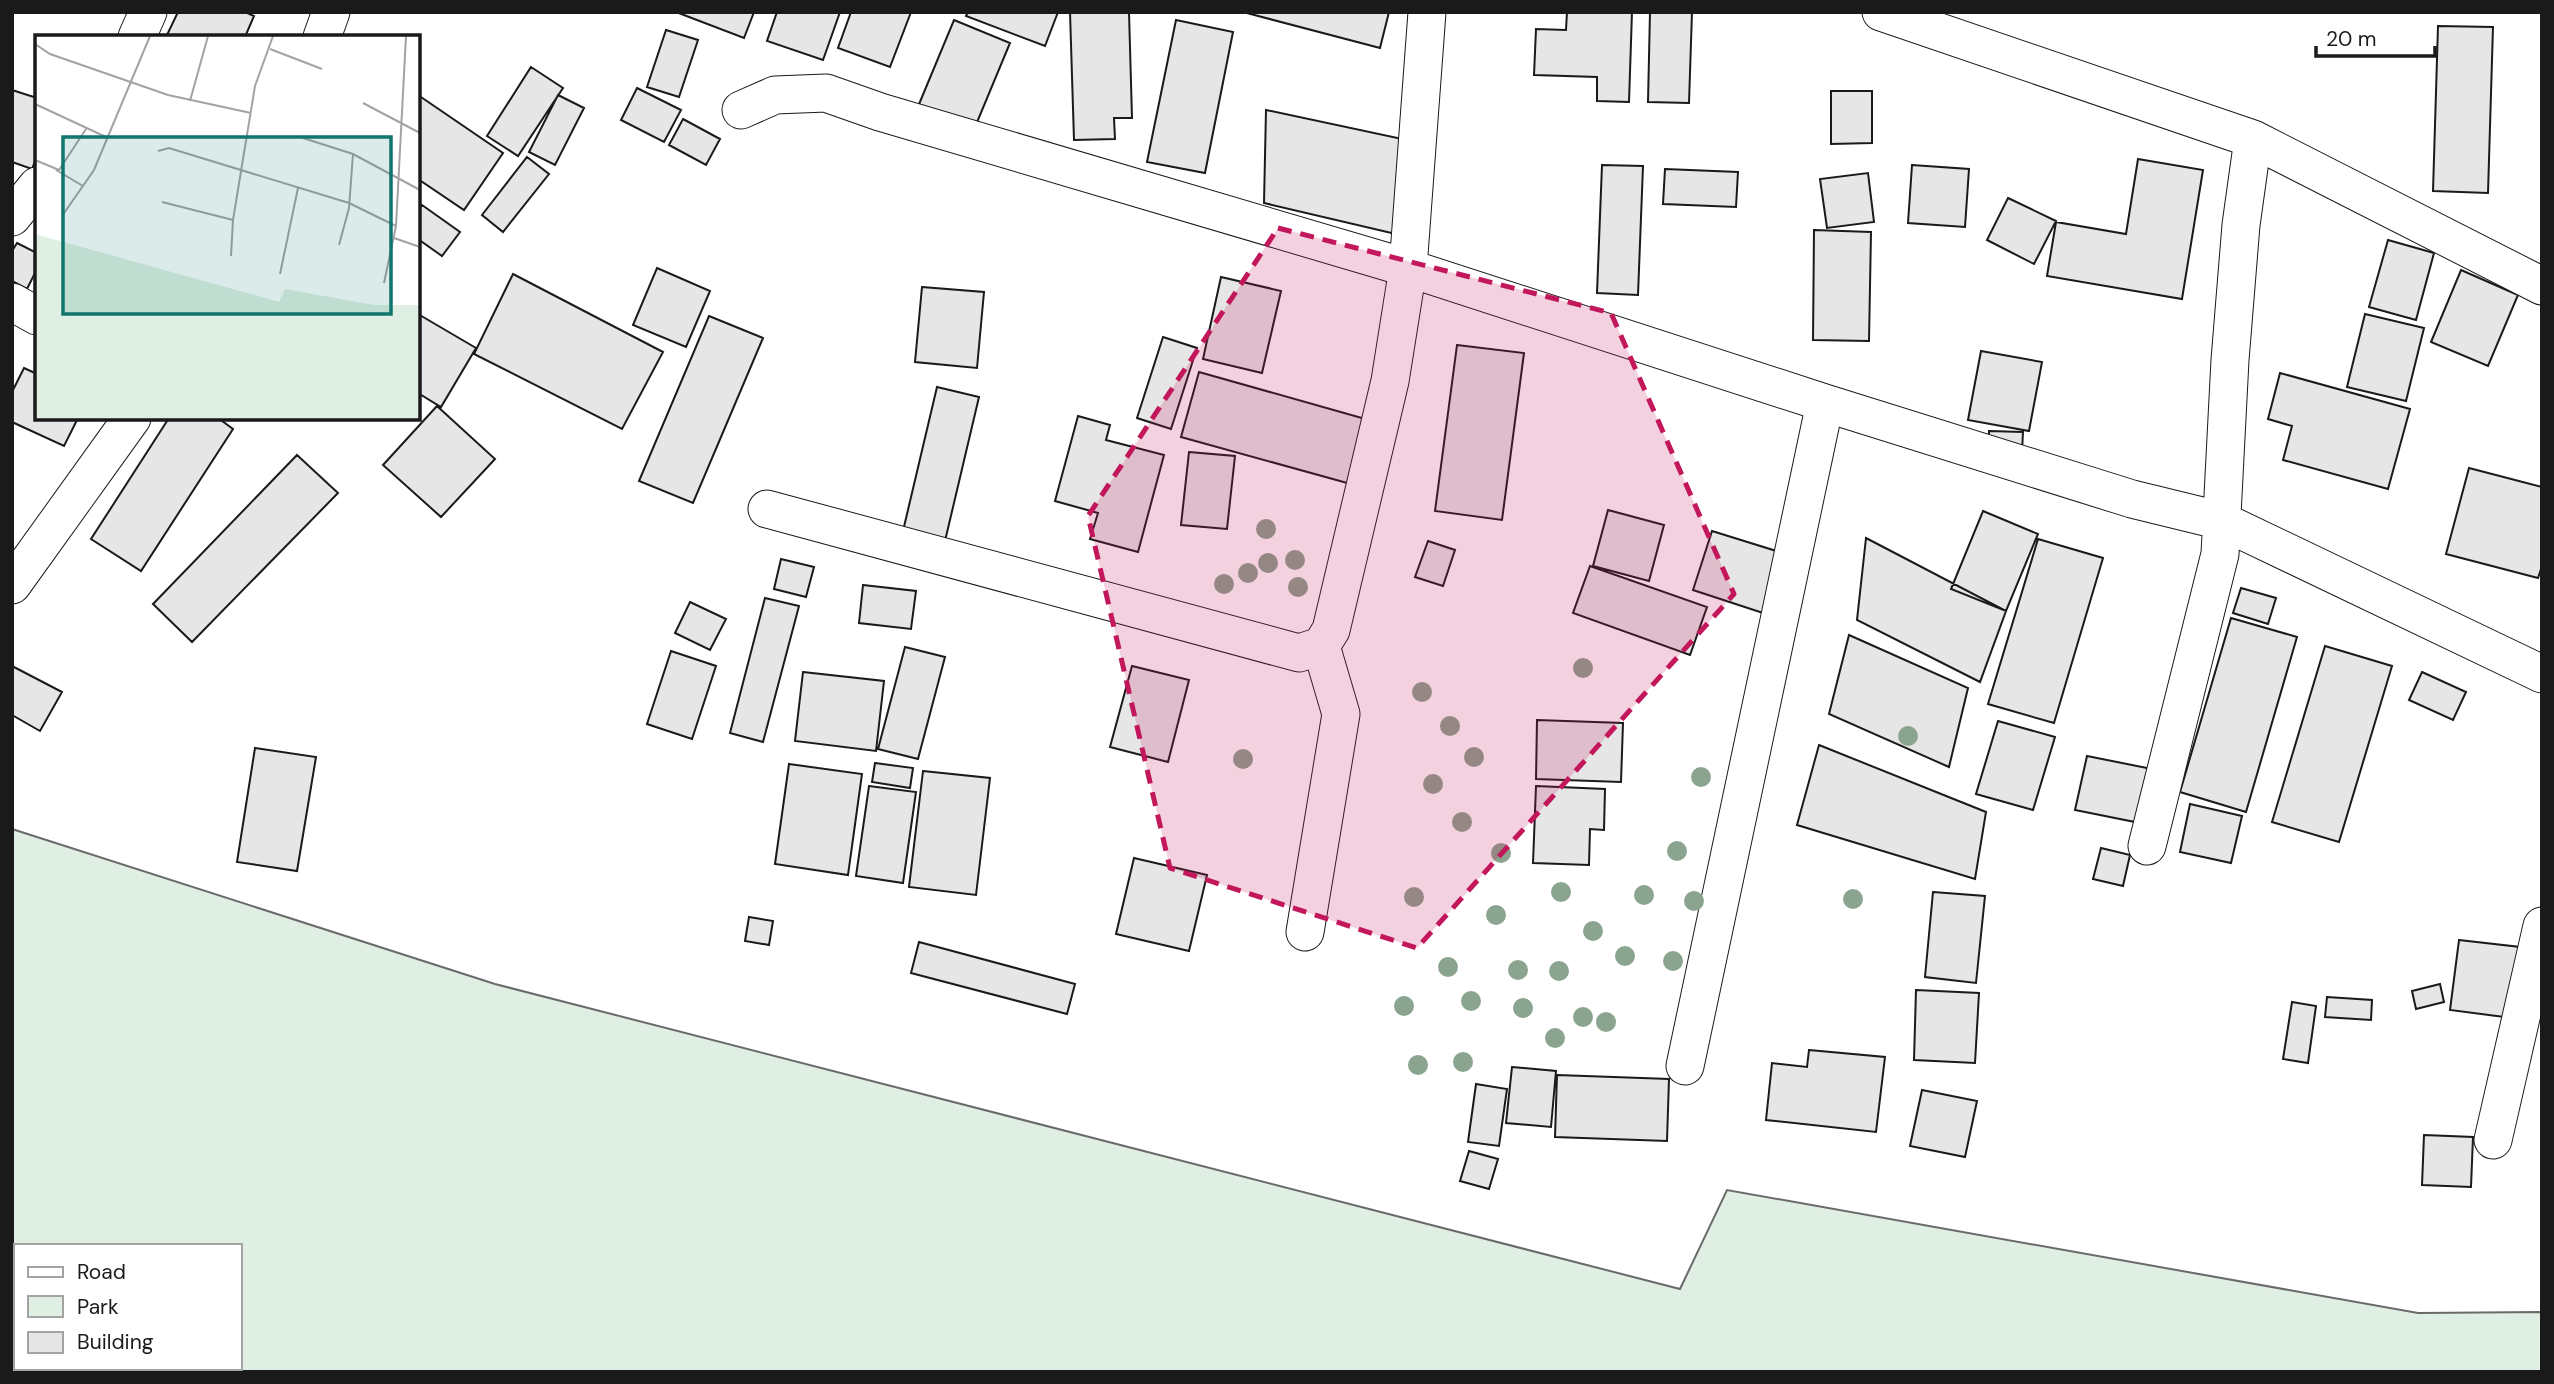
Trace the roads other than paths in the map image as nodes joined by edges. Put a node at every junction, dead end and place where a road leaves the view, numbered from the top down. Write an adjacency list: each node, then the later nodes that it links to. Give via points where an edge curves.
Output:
1 (148, 12): 5 (street)
2 (331, 12): 6 (street)
3 (1427, 12): 11 (street)
4 (1881, 12): 8 (street)
5 (138, 35)
6 (323, 35)
7 (741, 110): 11 (street, via 775,94 827,93)
8 (2253, 139): 12 (street); 18 (street, via 2230,360)
9 (35, 188): 10 (street)
10 (12, 217)
11 (1408, 268): 15 (street); 20 (street, via 1390,381 1331,630)
12 (2542, 286)
13 (12, 302): 14 (street)
14 (35, 315)
15 (1825, 403): 18 (street, via 2132,499); 25 (street)
16 (131, 420): 19 (street)
17 (767, 509): 20 (street, via 1299,653)
18 (2222, 521): 21 (street); 22 (street, via 2220,554)
19 (12, 585)
20 (1321, 646): 24 (street, via 1341,713)
21 (2542, 674)
22 (2147, 846)
23 (2542, 926): 26 (street)
24 (1305, 932)
25 (1685, 1066)
26 (2493, 1140)

